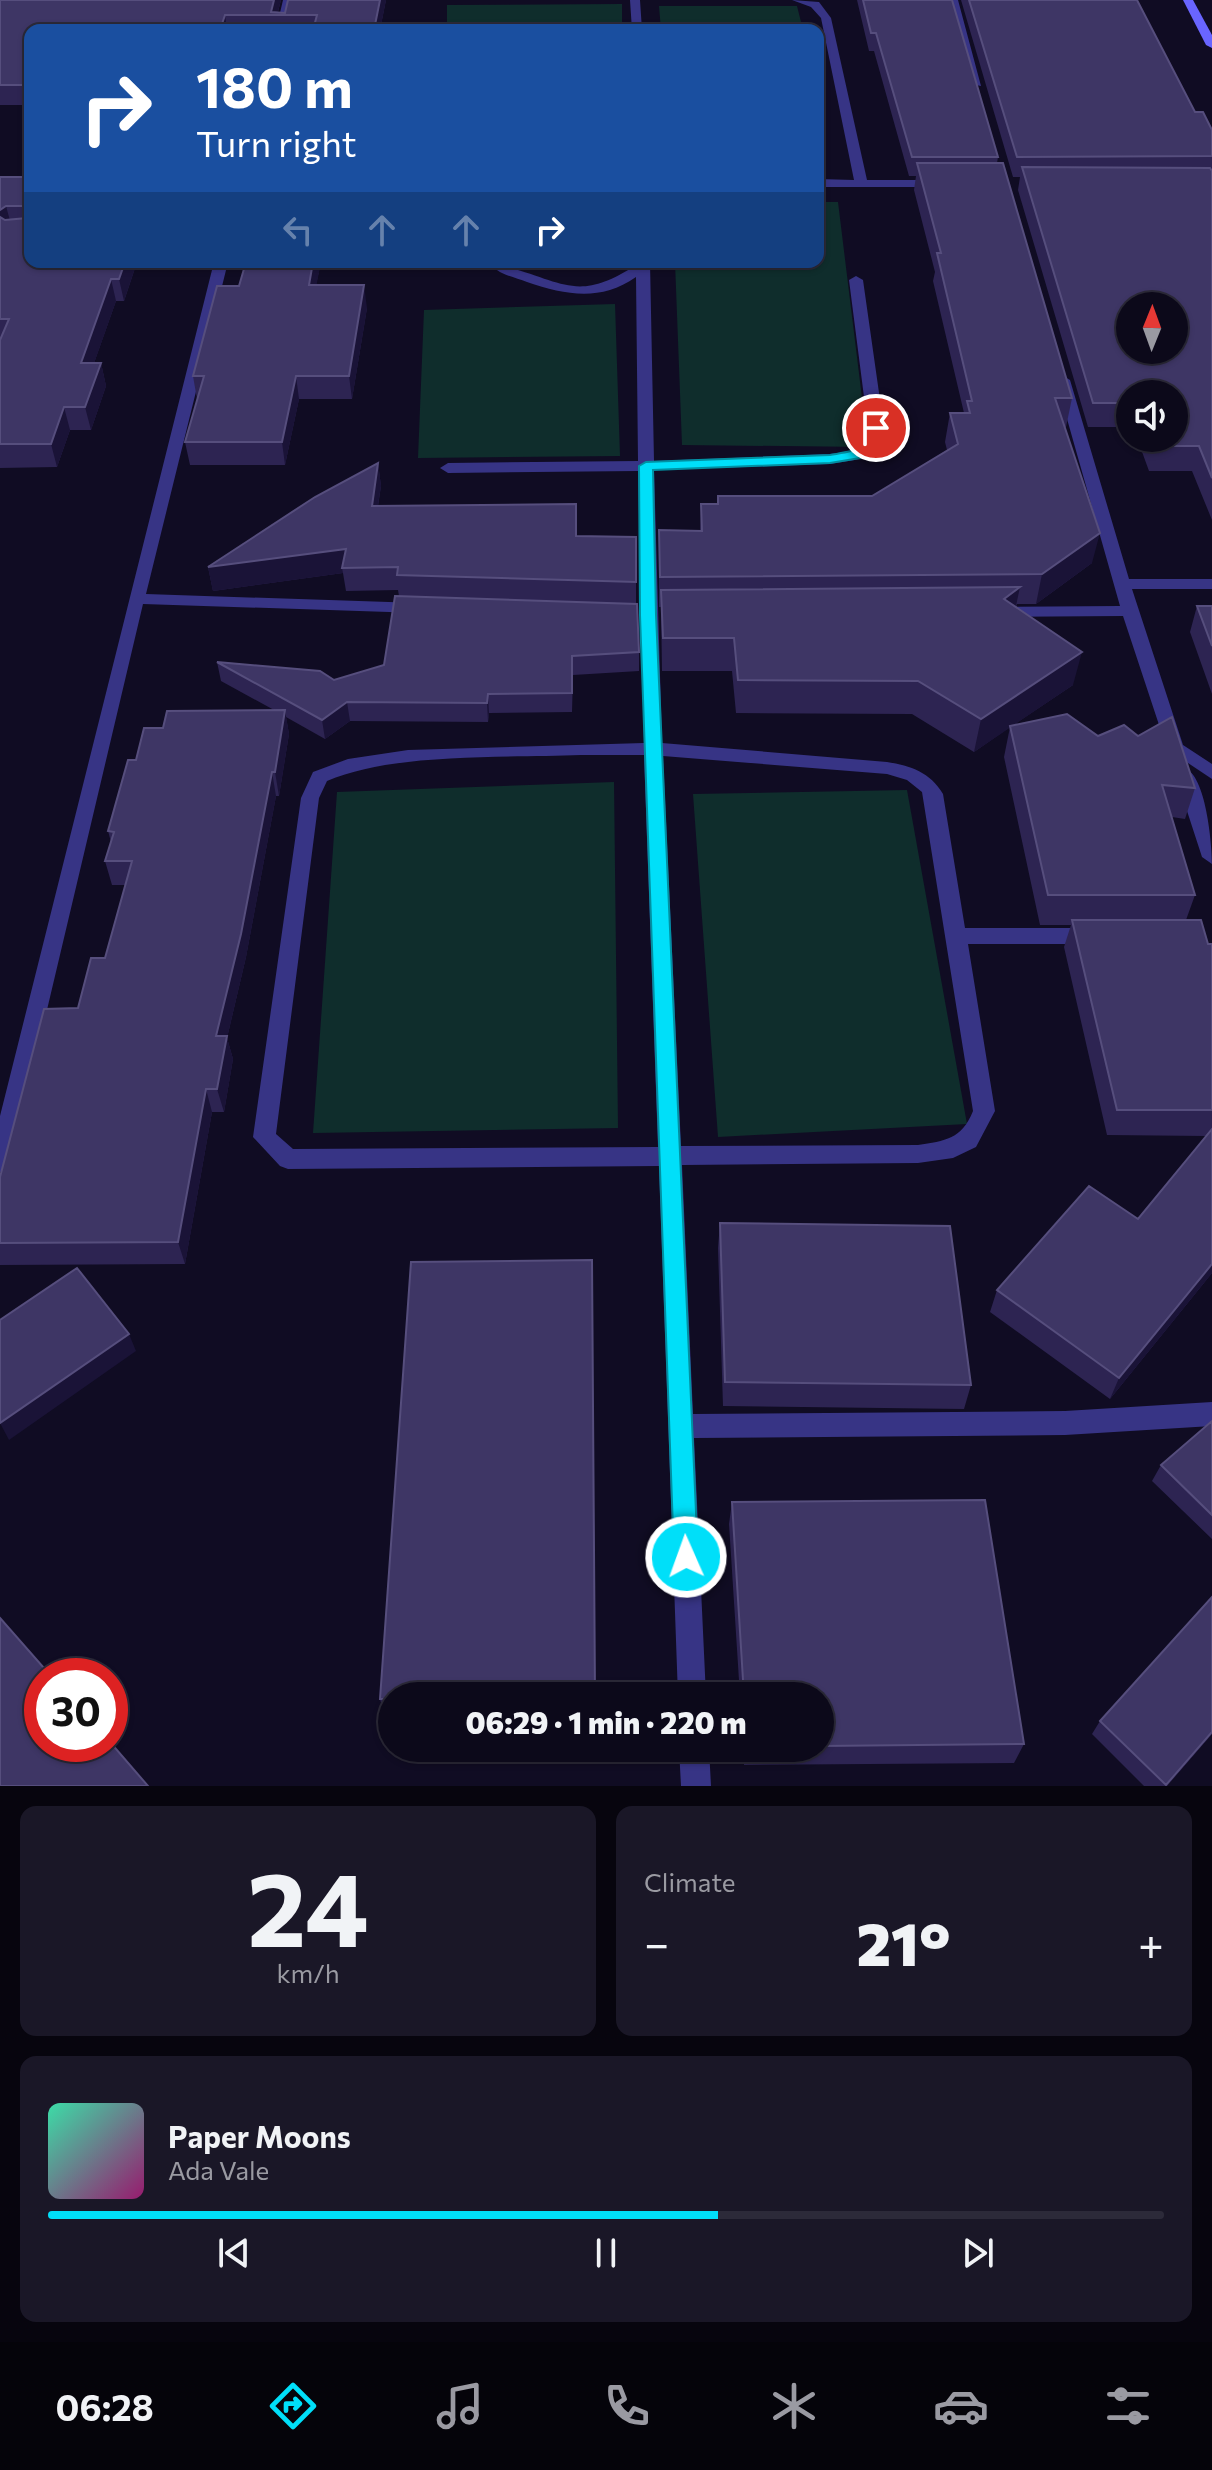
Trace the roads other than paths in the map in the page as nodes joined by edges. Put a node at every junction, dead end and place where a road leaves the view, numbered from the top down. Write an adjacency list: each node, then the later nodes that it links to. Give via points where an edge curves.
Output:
1 (288, 0): 6 (street)
2 (635, 0): 7 (street)
3 (797, 0): 11 (street, via 814,3 826,18)
4 (953, 0): 9 (street)
5 (1188, 0): 8 (street)
6 (282, 24)
7 (637, 24)
8 (1212, 45)
9 (984, 107)
10 (824, 183): 11 (street)
11 (861, 183): 12 (street)
12 (948, 184)
13 (219, 268): 23 (street)
14 (637, 268): 16 (street, via 609,287 580,290 556,288)
15 (643, 268): 19 (street)
16 (504, 270)
17 (856, 280): 19 (street, via 876,428 873,443 861,454)
18 (1058, 362): 21 (street)
19 (646, 466): 20 (street); 27 (street)
20 (448, 468)
21 (1122, 584): 22 (street); 25 (street)
22 (1212, 584)
23 (136, 599): 24 (street); 34 (street)
24 (431, 608)
25 (1130, 611): 26 (street); 28 (street)
26 (975, 613)
27 (654, 749): 31 (street, via 887,768 924,780 934,794); 33 (street); 33 (street, via 408,756 348,765 320,777 310,798 299,868 264,1137 288,1159)
28 (1176, 749): 29 (street); 30 (street)
29 (1212, 773)
30 (1212, 857)
31 (957, 936): 32 (street); 33 (street, via 984,1111 976,1135 956,1148 918,1154)
32 (1116, 936)
33 (670, 1153): 36 (street)
34 (0, 1162)
35 (1212, 1414): 36 (street, via 1065,1423)
36 (681, 1426): 37 (street)
37 (691, 1682)
38 (695, 1762): 39 (street)
39 (696, 1786)

